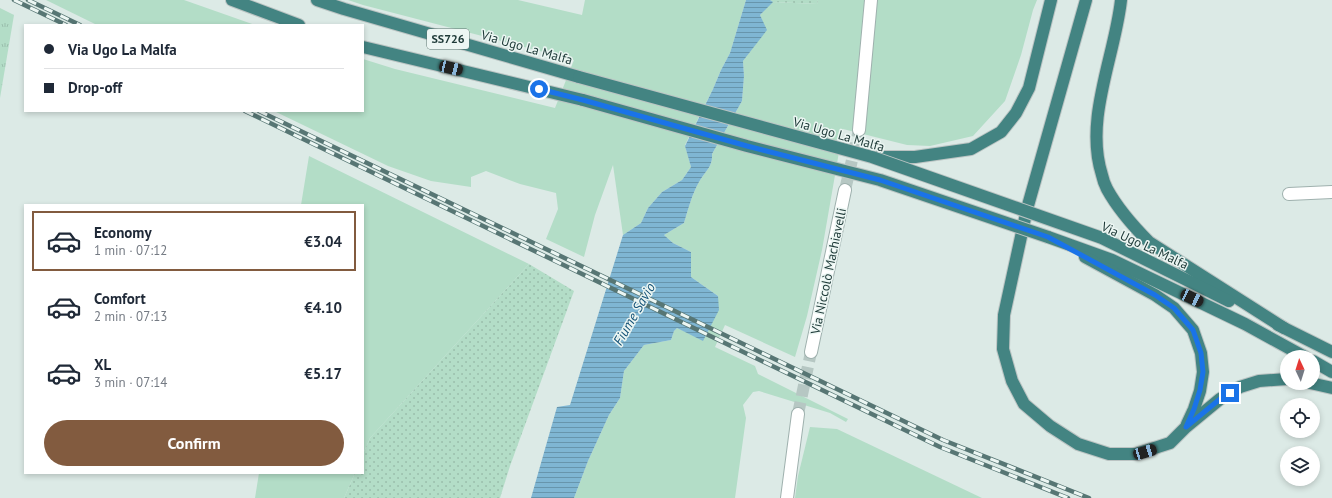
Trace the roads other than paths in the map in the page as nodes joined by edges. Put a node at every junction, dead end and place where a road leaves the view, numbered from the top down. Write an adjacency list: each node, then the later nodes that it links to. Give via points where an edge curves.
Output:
1 (232, 0): 7 (highway)
2 (318, 0): 10 (highway, Via Ugo La Malfa / SS726, bridge, via 578,77)
3 (871, 0): 9 (street)
4 (1051, 0): 10 (highway, via 1029,88 1016,113 1001,132 970,149 915,157)
5 (1086, 0): 25 (highway, via 1027,209 1004,315 1003,349 1012,381 1024,404 1050,426 1078,444 1109,454 1136,454 1170,443)
6 (1121, 0): 15 (highway, via 1098,112 1096,149 1106,188 1133,226 1149,242)
7 (296, 24)
8 (364, 47): 14 (highway, SS726, bridge, via 583,100 880,180)
9 (859, 130)
10 (872, 157): 15 (highway, Via Ugo La Malfa / SS726, bridge, via 1102,238)
11 (845, 190): 17 (street, Via Niccolò Machiavelli)
12 (1332, 192): 13 (street)
13 (1289, 194)
14 (1048, 237): 16 (highway, SS726, via 1112,260 1245,324); 25 (highway, via 1155,295 1174,308 1193,330 1201,353 1203,372 1200,390)
15 (1284, 328): 18 (highway, Via Ugo La Malfa / SS726)
16 (1292, 350)
17 (811, 352)
18 (1332, 352)
19 (1320, 365): 20 (highway)
20 (1332, 372)
21 (1280, 380): 25 (highway, via 1259,381 1240,387 1220,399)
22 (1320, 385): 23 (highway)
23 (1332, 388)
24 (798, 414): 26 (street)
25 (1186, 427)
26 (787, 498)

